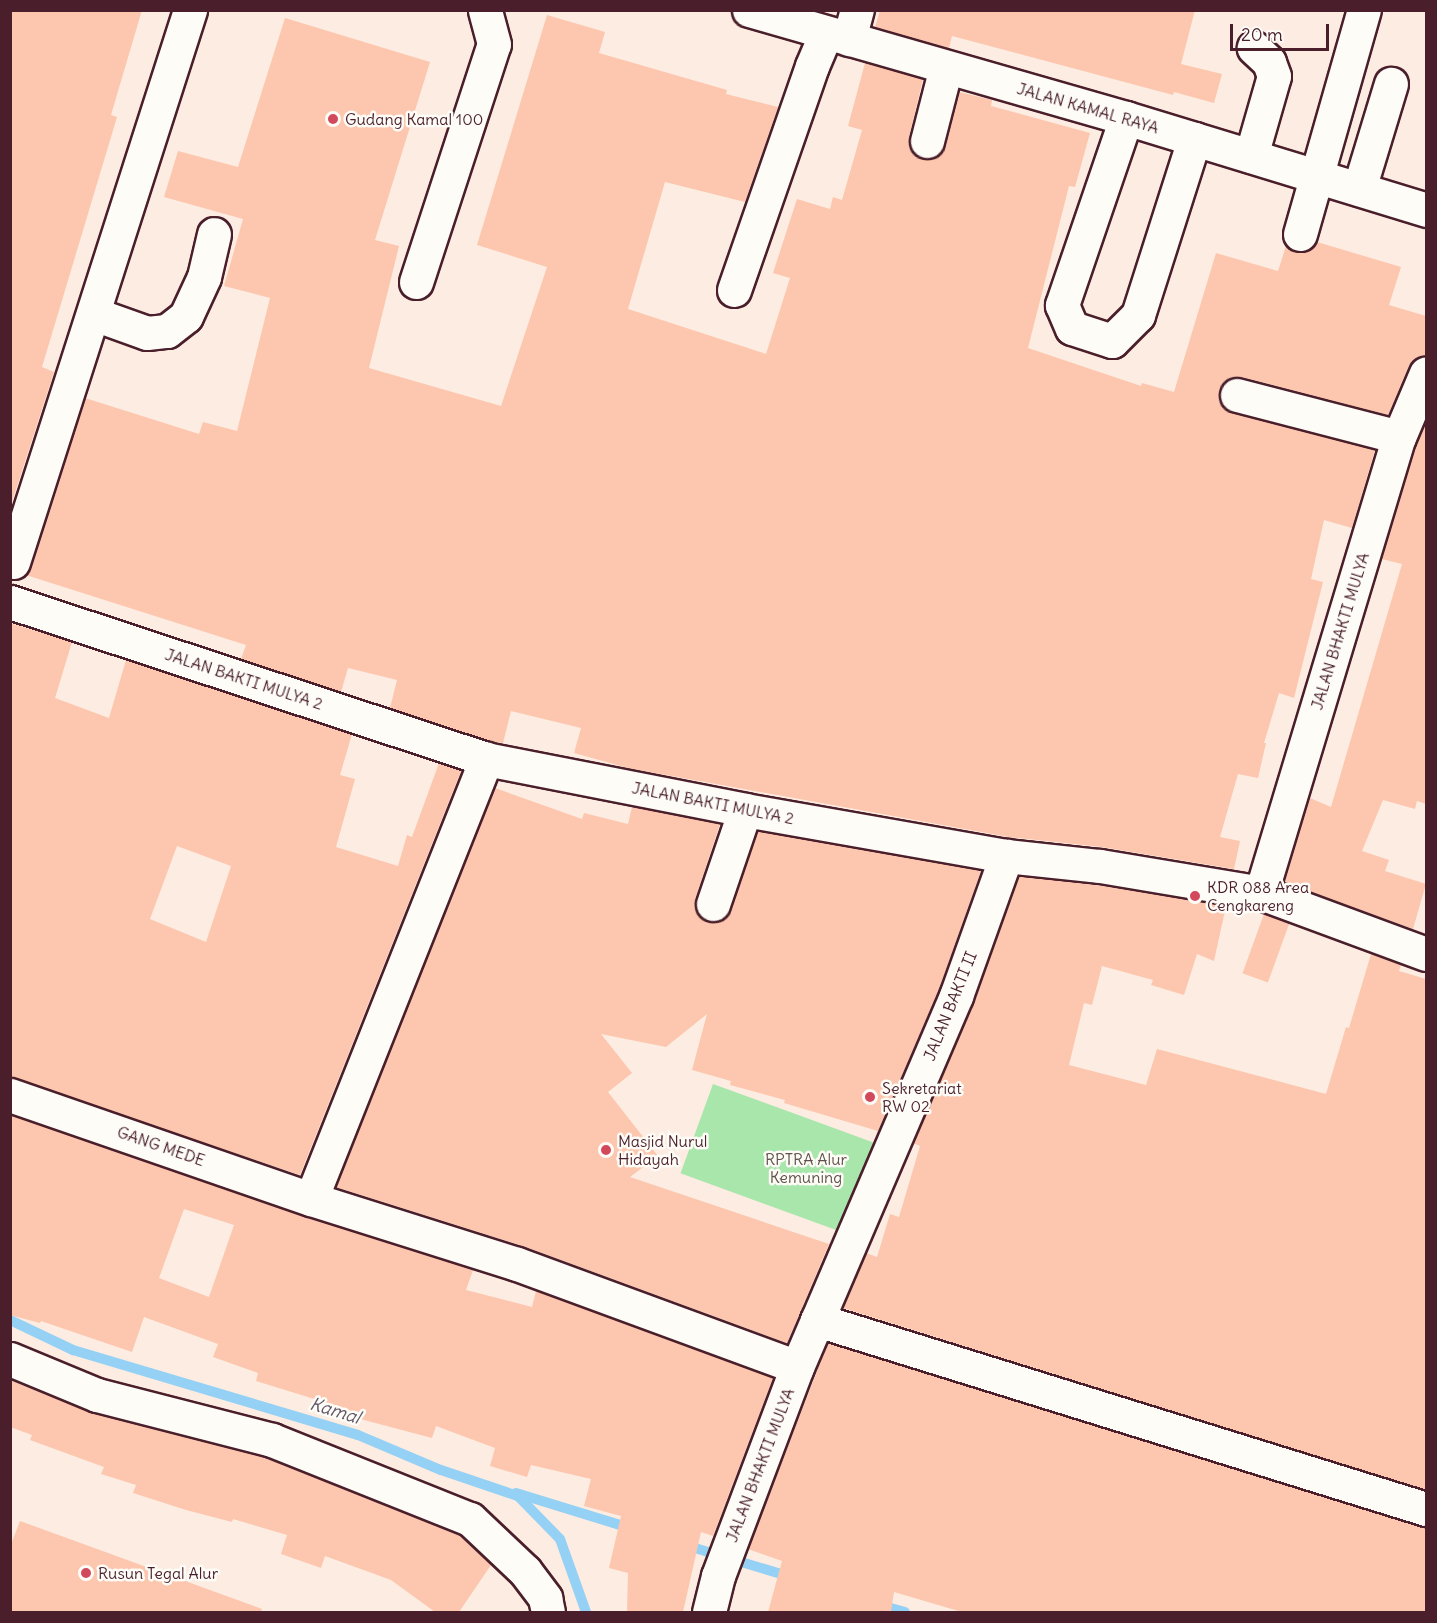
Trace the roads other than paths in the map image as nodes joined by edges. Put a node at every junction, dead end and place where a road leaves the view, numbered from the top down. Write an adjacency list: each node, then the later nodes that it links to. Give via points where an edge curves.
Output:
1 (190, 10): 20 (street)
2 (485, 10): 18 (street, via 494,44)
3 (749, 10): 5 (street, JALAN KAMAL RAYA)
4 (1364, 10): 13 (street)
5 (844, 27): 7 (street, JALAN KAMAL RAYA); 19 (street, via 812,66)
6 (1254, 48): 12 (street, via 1269,62 1274,76)
7 (946, 67): 9 (street, JALAN KAMAL RAYA); 11 (street)
8 (1391, 84): 14 (street)
9 (1126, 118): 10 (street, JALAN KAMAL RAYA); 10 (street, via 1062,304 1072,328 1112,341 1138,315)
10 (1194, 139): 12 (street, JALAN KAMAL RAYA)
11 (927, 141)
12 (1251, 156): 13 (street, JALAN KAMAL RAYA)
13 (1318, 176): 14 (street, JALAN KAMAL RAYA); 17 (street)
14 (1359, 189): 15 (street, JALAN KAMAL RAYA)
15 (1426, 210)
16 (214, 234): 20 (street, via 204,277 186,316 167,331 147,333)
17 (1300, 234)
18 (416, 282)
19 (734, 290)
20 (94, 314): 24 (street)
21 (1426, 373): 23 (street, JALAN BHAKTI MULYA)
22 (1237, 395): 23 (street)
23 (1399, 436): 29 (street, JALAN BHAKTI MULYA)
24 (13, 562)
25 (10, 602): 26 (street, JALAN BAKTI MULYA 2)
26 (486, 759): 27 (street, JALAN BAKTI MULYA 2); 33 (street)
27 (745, 810): 28 (street, JALAN BAKTI MULYA 2); 30 (street)
28 (1006, 855): 29 (street, JALAN BAKTI MULYA 2); 34 (street, JALAN BAKTI II, via 956,996)
29 (1261, 893): 31 (street, JALAN BAKTI MULYA 2)
30 (713, 904)
31 (1426, 954)
32 (10, 1095): 33 (street, GANG MEDE)
33 (310, 1199): 36 (street, GANG MEDE, via 517,1264)
34 (817, 1320): 36 (street, JALAN BHAKTI MULYA); 37 (street)
35 (10, 1359): 38 (street, via 97,1395 272,1440 470,1519 525,1571 544,1598)
36 (797, 1367): 39 (street, JALAN BHAKTI MULYA, via 718,1576)
37 (1426, 1509)
38 (548, 1612)
39 (709, 1612)

